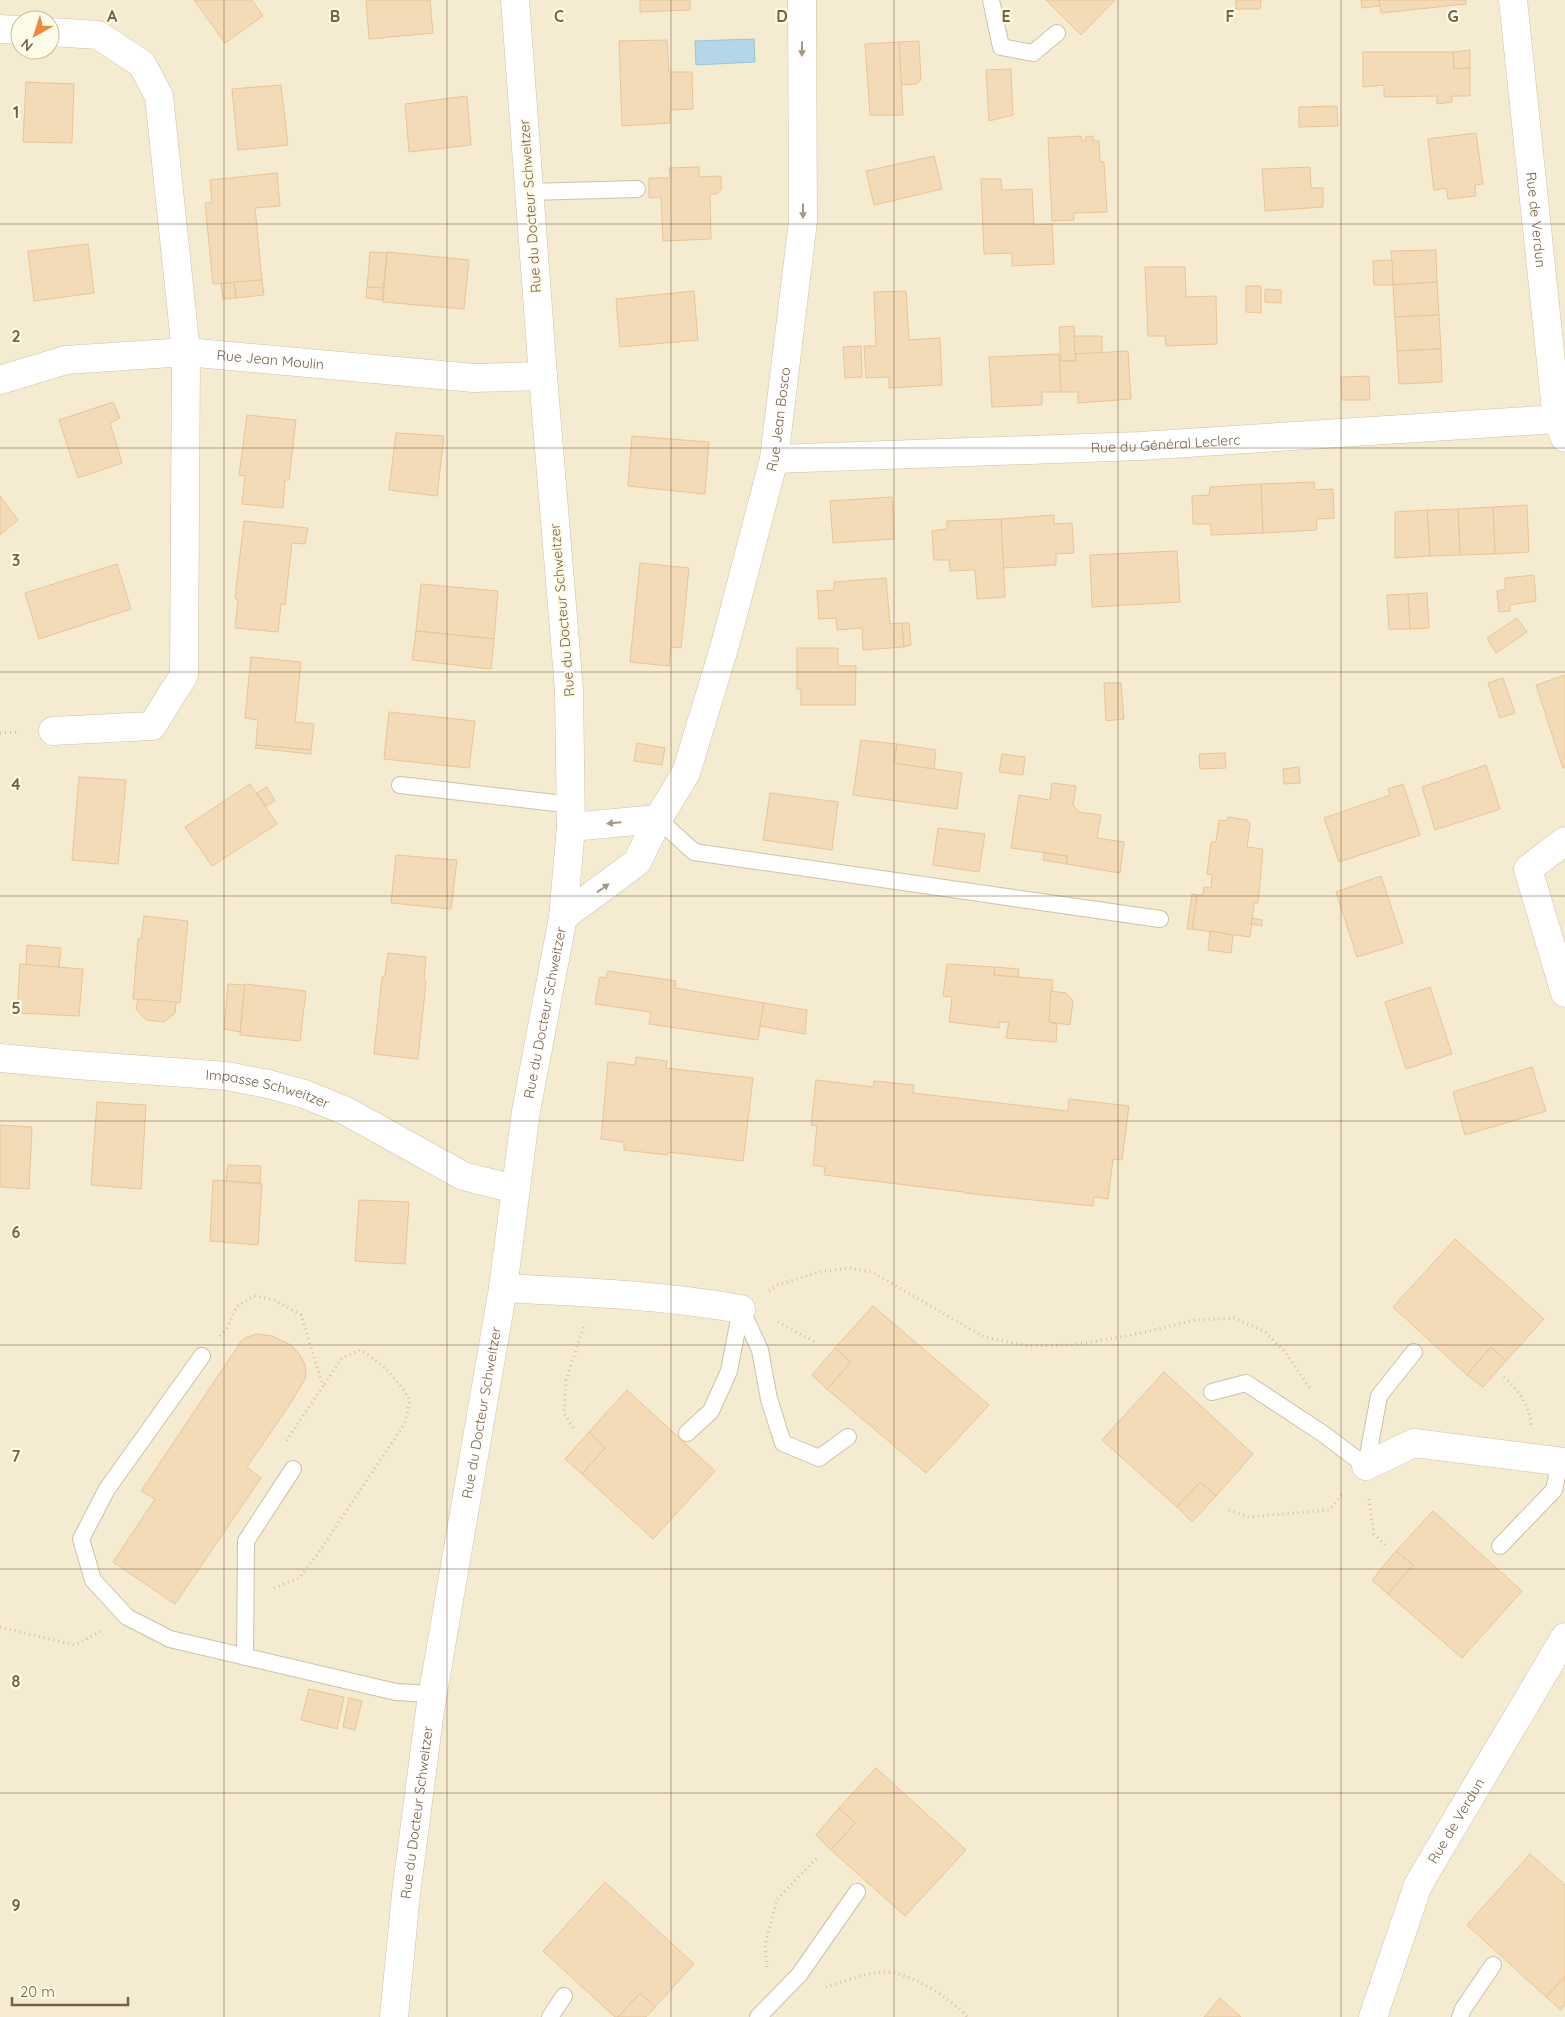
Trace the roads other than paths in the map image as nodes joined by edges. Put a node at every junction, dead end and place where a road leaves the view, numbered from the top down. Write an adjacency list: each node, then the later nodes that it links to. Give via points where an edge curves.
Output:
1 (515, 0): 8 (street, Rue du Docteur Schweitzer)
2 (802, 0): 13 (street, Rue Jean Bosco, one-way to 13, via 803,221)
3 (991, 0): 6 (lane, via 1001,47 1033,53)
4 (1514, 0): 12 (street, Rue de Verdun)
5 (60, 33): 9 (street, via 98,35 142,64 159,96)
6 (1057, 33)
7 (637, 190): 8 (lane)
8 (529, 192): 10 (street, Rue du Docteur Schweitzer)
9 (186, 352): 10 (street, Rue Jean Moulin, via 474,378); 11 (street, Rue Jean Moulin, via 66,360); 14 (street, via 184,675 152,726)
10 (543, 376): 16 (street, Rue du Docteur Schweitzer, via 569,690)
11 (0, 380)
12 (1561, 428): 13 (street, Rue du Général Leclerc)
13 (774, 458): 17 (street, Rue Jean Bosco, via 725,645 686,773)
14 (53, 731)
15 (400, 786): 16 (lane)
16 (571, 816): 17 (street, one-way to 16); 19 (street, Rue du Docteur Schweitzer)
17 (658, 820): 19 (street, Rue Jean Bosco, one-way to 17, via 637,862); 20 (lane, via 694,852)
18 (1565, 841): 21 (street, via 1528,869)
19 (563, 917): 23 (street, Rue du Docteur Schweitzer, via 526,1112)
20 (1160, 919)
21 (1565, 993)
22 (0, 1058): 23 (street, Impasse Schweitzer, via 227,1076 268,1084 346,1111 463,1176)
23 (515, 1189): 24 (street, Rue du Docteur Schweitzer)
24 (503, 1288): 25 (street, via 595,1292 694,1301); 37 (street, Rue du Docteur Schweitzer)
25 (741, 1309): 29 (lane, via 729,1371 711,1411); 30 (lane, via 760,1350 769,1399 783,1442 819,1458)
26 (1414, 1352): 32 (lane, via 1379,1396)
27 (202, 1356): 36 (lane, via 107,1489 81,1540 93,1580 127,1617 170,1639)
28 (1212, 1392): 32 (lane, via 1246,1383)
29 (688, 1433)
30 (848, 1437)
31 (1563, 1462): 32 (street, via 1414,1443); 34 (lane, via 1554,1490)
32 (1366, 1466)
33 (293, 1469): 36 (lane, via 246,1541)
34 (1500, 1546)
35 (1565, 1637): 44 (street, Rue de Verdun, via 1418,1886)
36 (245, 1657): 37 (lane, via 396,1692)
37 (433, 1694): 41 (street, Rue du Docteur Schweitzer, via 406,1894)
38 (857, 1892): 43 (lane, via 799,1976)
39 (1493, 1965): 45 (lane)
40 (564, 1996): 42 (lane)
41 (394, 2017)
42 (550, 2017)
43 (758, 2017)
44 (1373, 2017)
45 (1460, 2017)

